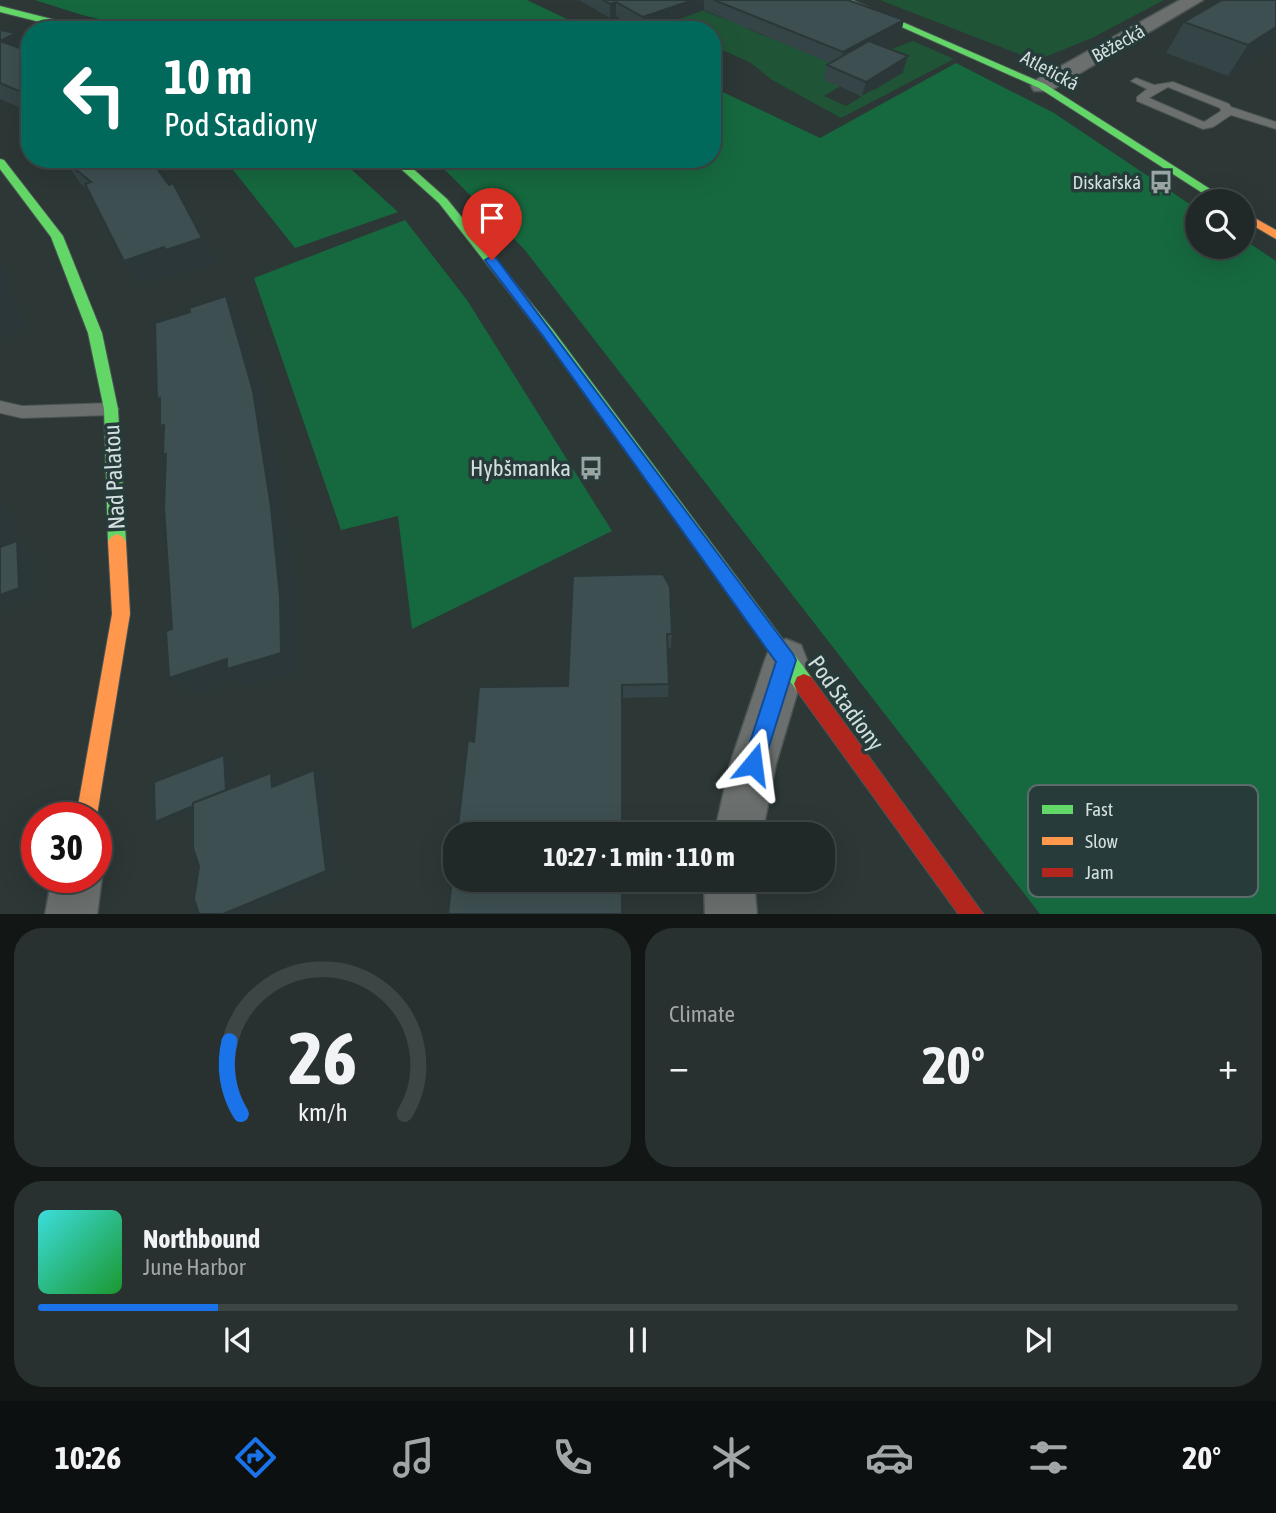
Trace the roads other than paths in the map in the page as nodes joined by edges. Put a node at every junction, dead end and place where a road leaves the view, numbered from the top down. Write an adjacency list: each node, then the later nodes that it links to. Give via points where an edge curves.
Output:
1 (845, 0): 6 (street, Atletická)
2 (1194, 0): 6 (street, Běžecká)
3 (0, 9): 4 (street)
4 (49, 21)
5 (1136, 81): 7 (lane)
6 (1042, 86): 12 (street, Atletická)
7 (1156, 89): 8 (lane, via 1175,86); 8 (lane, via 1141,99 1195,124 1209,125)
8 (1228, 110): 9 (lane)
9 (1276, 126)
10 (0, 162): 16 (street, Nad Palatou, via 57,236 94,333)
11 (405, 168): 17 (street, Pod Stadiony, via 443,201 492,260)
12 (1204, 189)
13 (1255, 222): 14 (street)
14 (1276, 235)
15 (0, 407): 16 (lane, via 22,412)
16 (111, 409): 18 (street, Nad Palatou, via 121,614)
17 (786, 660): 19 (street, via 753,764); 24 (street, Pod Stadiony)
18 (90, 802)
19 (741, 822)
20 (730, 892): 23 (street)
21 (74, 893): 22 (street)
22 (71, 914)
23 (731, 914)
24 (972, 914)

